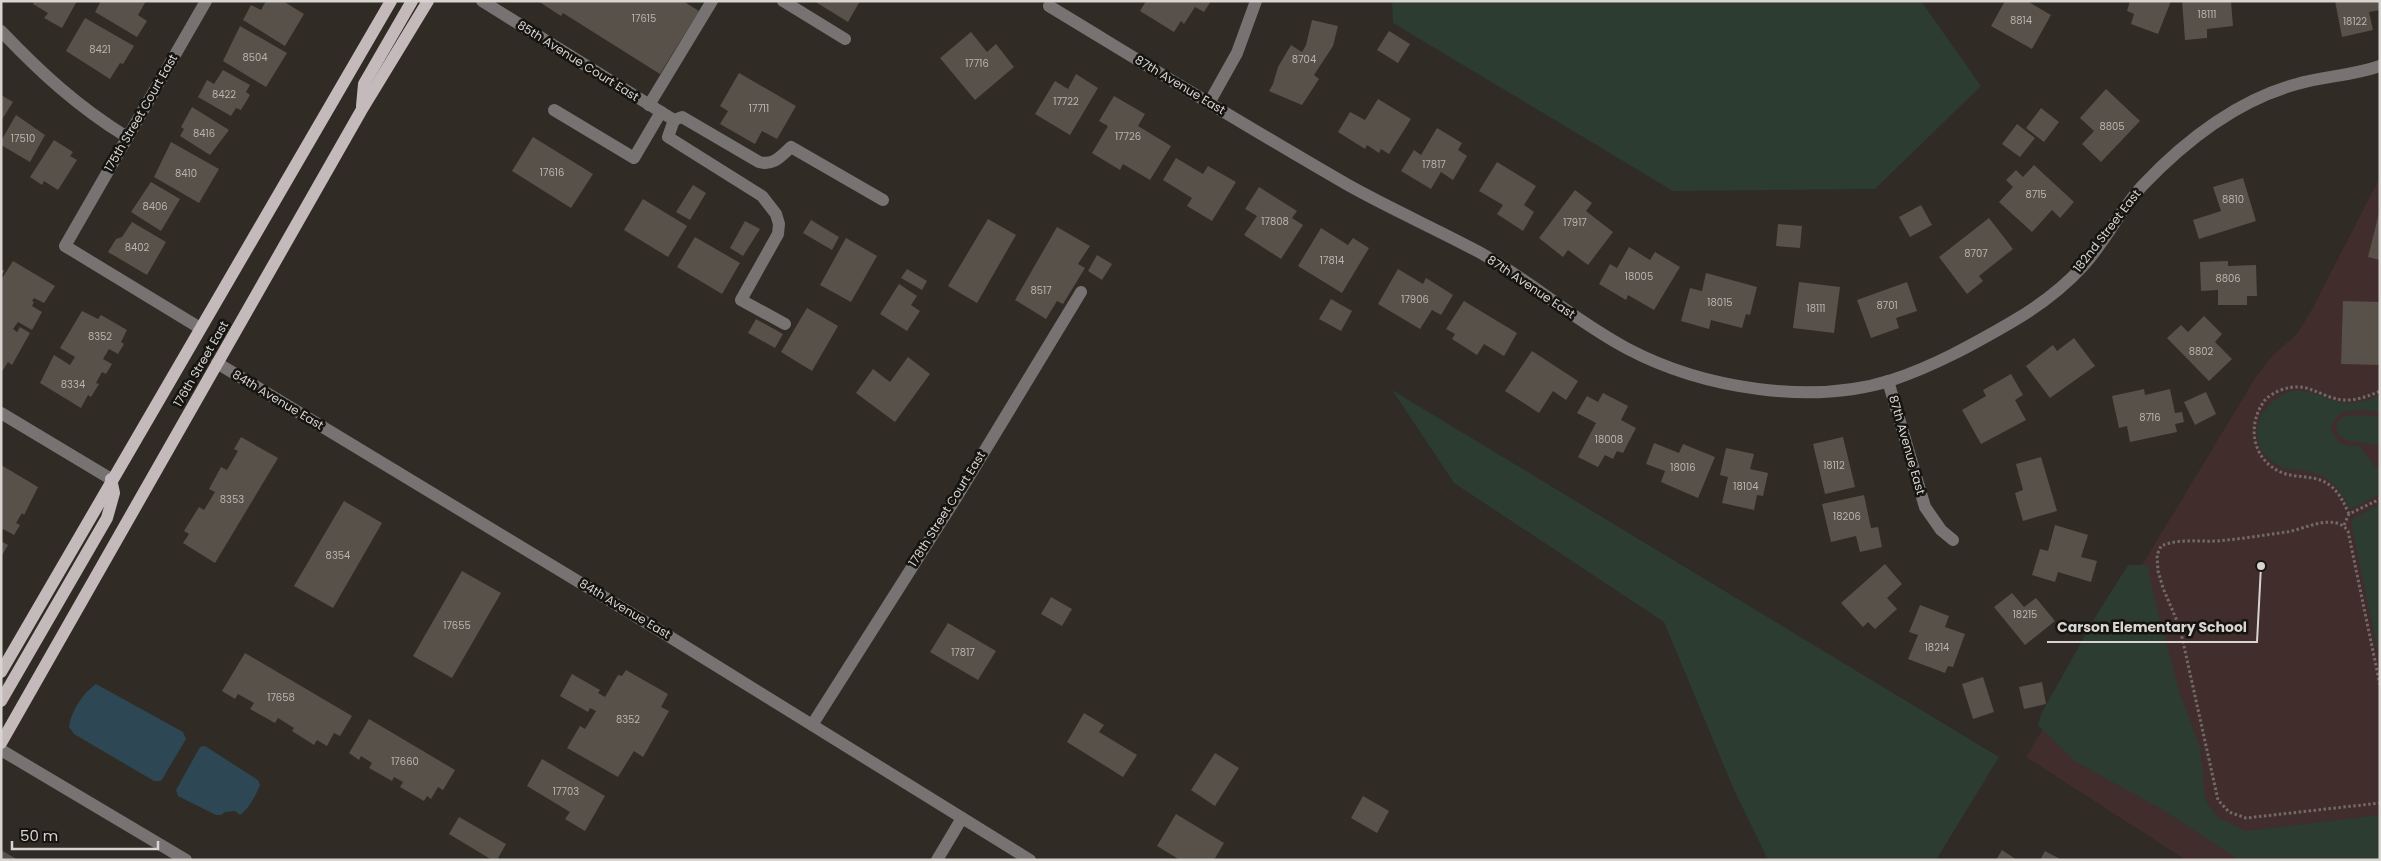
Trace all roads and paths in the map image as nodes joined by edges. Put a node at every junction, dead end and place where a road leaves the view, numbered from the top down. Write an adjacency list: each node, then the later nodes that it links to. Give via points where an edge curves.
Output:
1 (206, 1): 19 (street, 175th Street Court East)
2 (391, 1): 23 (main road, 176th Street East)
3 (412, 1): 16 (main road, via 364,84)
4 (428, 1): 16 (main road, 176th Street East)
5 (482, 1): 14 (street, 85th Avenue Court East)
6 (712, 1): 14 (street)
7 (783, 1): 11 (street)
8 (1256, 1): 13 (street, via 1237,53)
9 (1049, 6): 13 (street, 87th Avenue East)
10 (1, 31): 19 (street, via 55,86 89,114)
11 (845, 39)
12 (2380, 66): 25 (street, 182nd Street East, via 2290,86 2219,121 2175,154 2142,186 2084,265 2056,291 2018,318 1961,351)
13 (1209, 103): 25 (street, 87th Avenue East, via 1386,206 1502,265 1601,334 1663,364 1700,377 1776,390 1829,390)
14 (649, 105): 17 (street, 85th Avenue Court East)
15 (554, 110): 17 (street, via 634,158)
16 (362, 111): 24 (main road, 176th Street East)
17 (661, 112): 18 (street, 85th Avenue Court East)
18 (674, 120): 20 (street, 85th Avenue Court East, via 682,117 767,164 791,147); 22 (street, via 668,138 762,196 776,214 778,234 741,300)
19 (126, 137): 23 (street, 175th Street Court East, via 64,246)
20 (883, 200)
21 (1081, 292): 36 (street, 178th Street Court East)
22 (785, 324)
23 (200, 328): 28 (main road, 176th Street East)
24 (217, 363): 36 (street, 84th Avenue East); 37 (main road, 176th Street East)
25 (1888, 381): 32 (street, 87th Avenue East, via 1925,507 1941,530)
26 (2380, 391): 30 (path, via 2345,400 2331,398 2301,385 2288,387 2267,398 2254,423 2253,437 2260,456 2284,473 2314,477 2330,485 2342,498)
27 (1, 413): 28 (street)
28 (112, 479): 33 (main road, 176th Street East); 35 (main road, via 114,493 107,518)
29 (2380, 499): 30 (path)
30 (2349, 514): 31 (path)
31 (2344, 525): 34 (path, via 2348,531); 39 (path, via 2332,521 2262,536 2173,541 2161,546 2157,555 2158,571 2180,628 2218,800 2229,812 2246,818)
32 (1953, 540)
33 (1, 672)
34 (2380, 686)
35 (1, 702)
36 (812, 726): 40 (street, 84th Avenue East)
37 (1, 743)
38 (1, 750): 41 (street)
39 (2380, 803)
40 (962, 818): 42 (street); 43 (street, 84th Avenue East)
41 (186, 860)
42 (937, 860)
43 (1030, 860)

